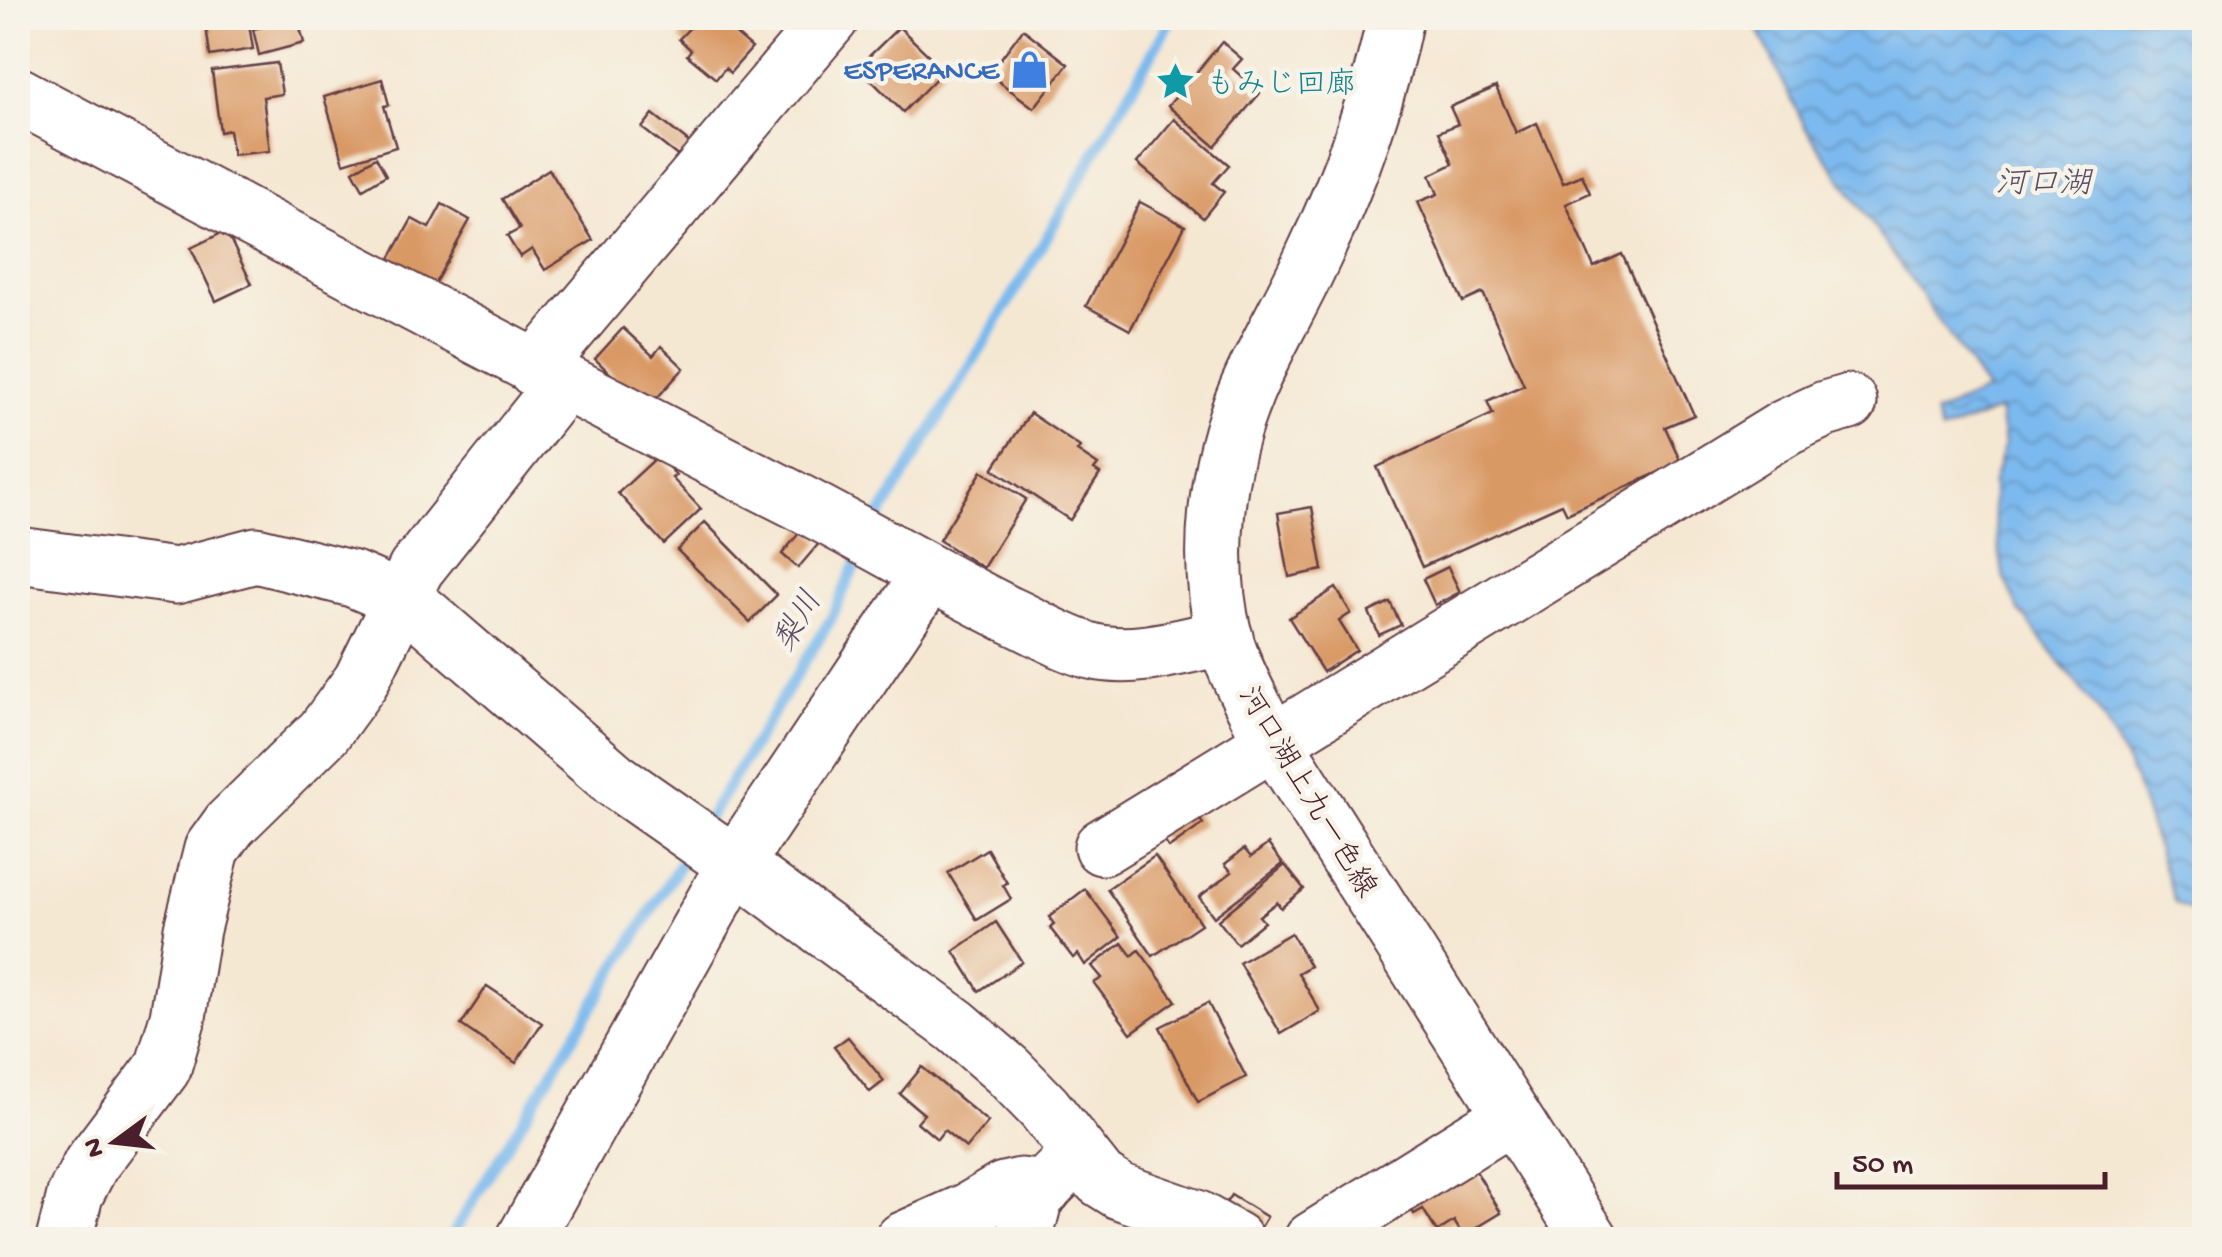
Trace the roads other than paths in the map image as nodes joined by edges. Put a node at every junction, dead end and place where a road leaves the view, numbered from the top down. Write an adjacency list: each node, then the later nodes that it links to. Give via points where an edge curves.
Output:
1 (831, 18): 4 (street)
2 (1395, 18): 9 (street, 河口湖上九一色線, via 1352,160 1247,391 1224,466 1216,551)
3 (18, 95): 4 (street)
4 (550, 376): 7 (street); 8 (street)
5 (1849, 402): 10 (street, via 1786,427)
6 (18, 555): 8 (street, via 176,576 256,555 353,578)
7 (908, 563): 9 (street, via 1086,650 1148,653); 12 (street)
8 (400, 599): 12 (street, via 614,780); 15 (street, via 361,681 324,732 212,849 163,1068 92,1164 75,1195)
9 (1225, 637): 10 (street, 河口湖上九一色線)
10 (1274, 742): 11 (street); 13 (street, 河口湖上九一色線)
11 (1102, 846)
12 (736, 864): 14 (street, via 1008,1071 1044,1108); 16 (street)
13 (1511, 1116): 20 (street); 21 (street, 河口湖上九一色線)
14 (1061, 1172): 17 (street, via 1004,1190); 18 (street, via 1034,1196); 19 (street, via 1100,1179)
15 (64, 1240)
16 (524, 1240)
17 (903, 1240)
18 (1024, 1240)
19 (1234, 1240)
20 (1312, 1240)
21 (1590, 1240)

